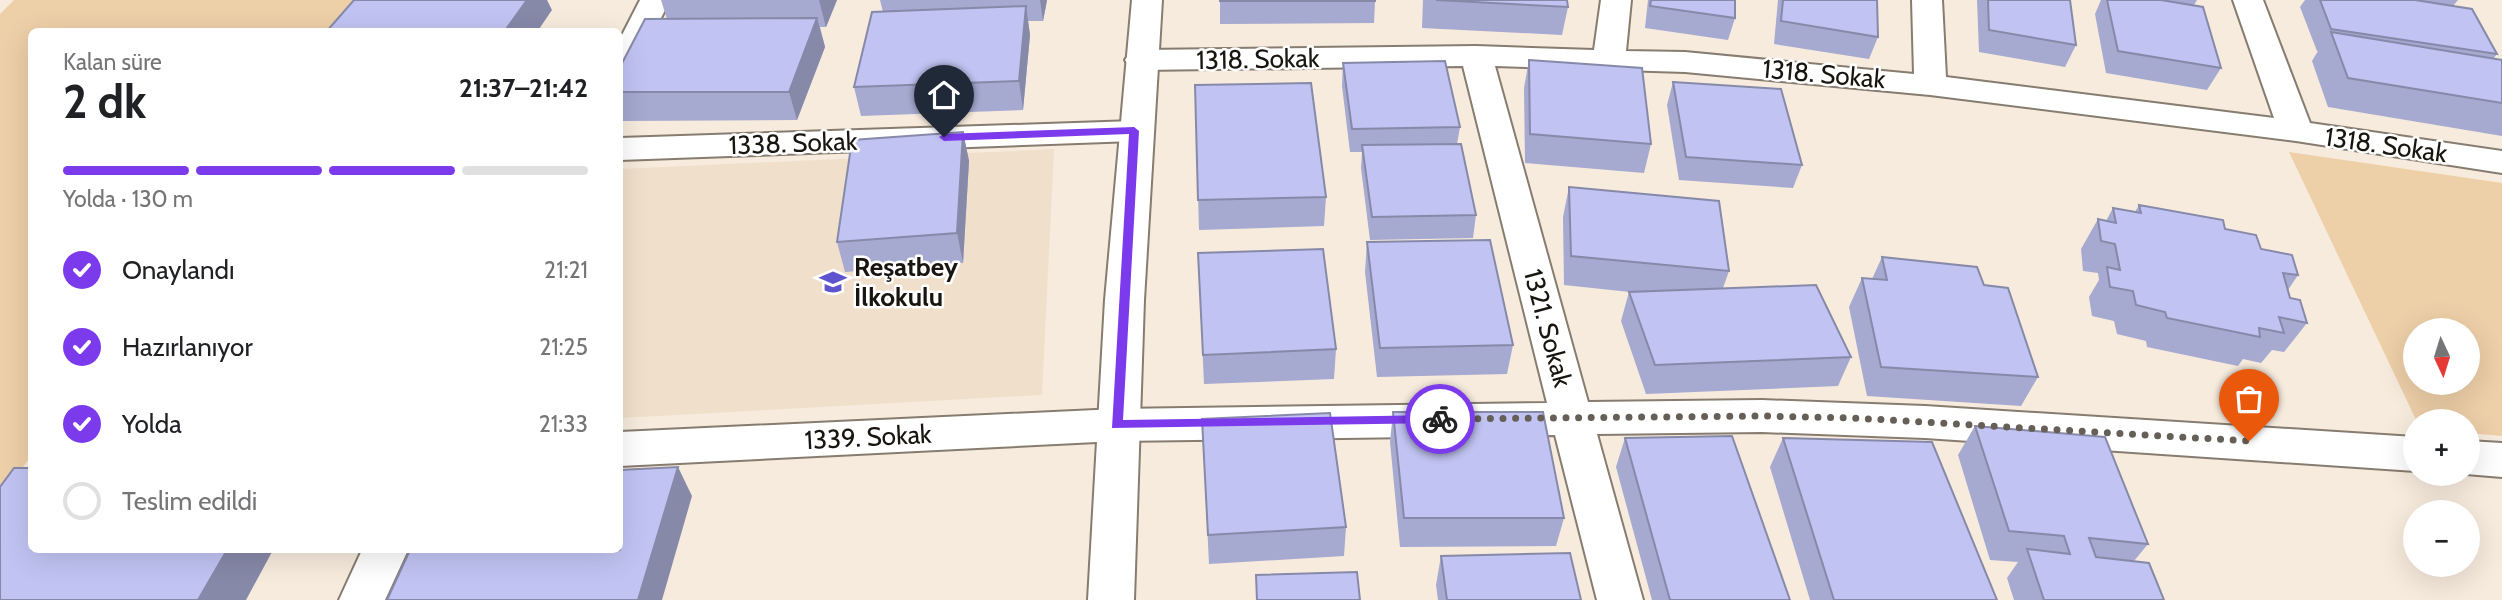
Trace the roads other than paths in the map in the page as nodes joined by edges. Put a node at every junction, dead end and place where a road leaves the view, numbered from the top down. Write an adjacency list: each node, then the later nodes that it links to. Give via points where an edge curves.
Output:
1 (655, 0): 9 (street)
2 (1147, 0): 8 (street)
3 (1616, 0): 7 (street)
4 (1927, 0): 10 (street)
5 (2248, 0): 12 (street)
6 (1476, 56): 7 (street, 1318. Sokak); 8 (street, 1318. Sokak); 15 (street, 1321. Sokak)
7 (1609, 58): 10 (street, 1318. Sokak)
8 (1141, 60): 11 (street)
9 (623, 62)
10 (1930, 85): 12 (street, 1318. Sokak)
11 (1134, 131): 13 (street, 1338. Sokak); 16 (street)
12 (2297, 131): 14 (street, 1318. Sokak)
13 (623, 149)
14 (2502, 162)
15 (1572, 417): 16 (street, 1339. Sokak); 18 (street, 1339. Sokak, via 1853,418); 24 (street, 1321. Sokak)
16 (1117, 425): 17 (street, 1339. Sokak); 23 (street)
17 (623, 449)
18 (2403, 453)
19 (2480, 459): 20 (street)
20 (2502, 460)
21 (384, 553): 22 (street)
22 (362, 600)
23 (1111, 600)
24 (1620, 600)

